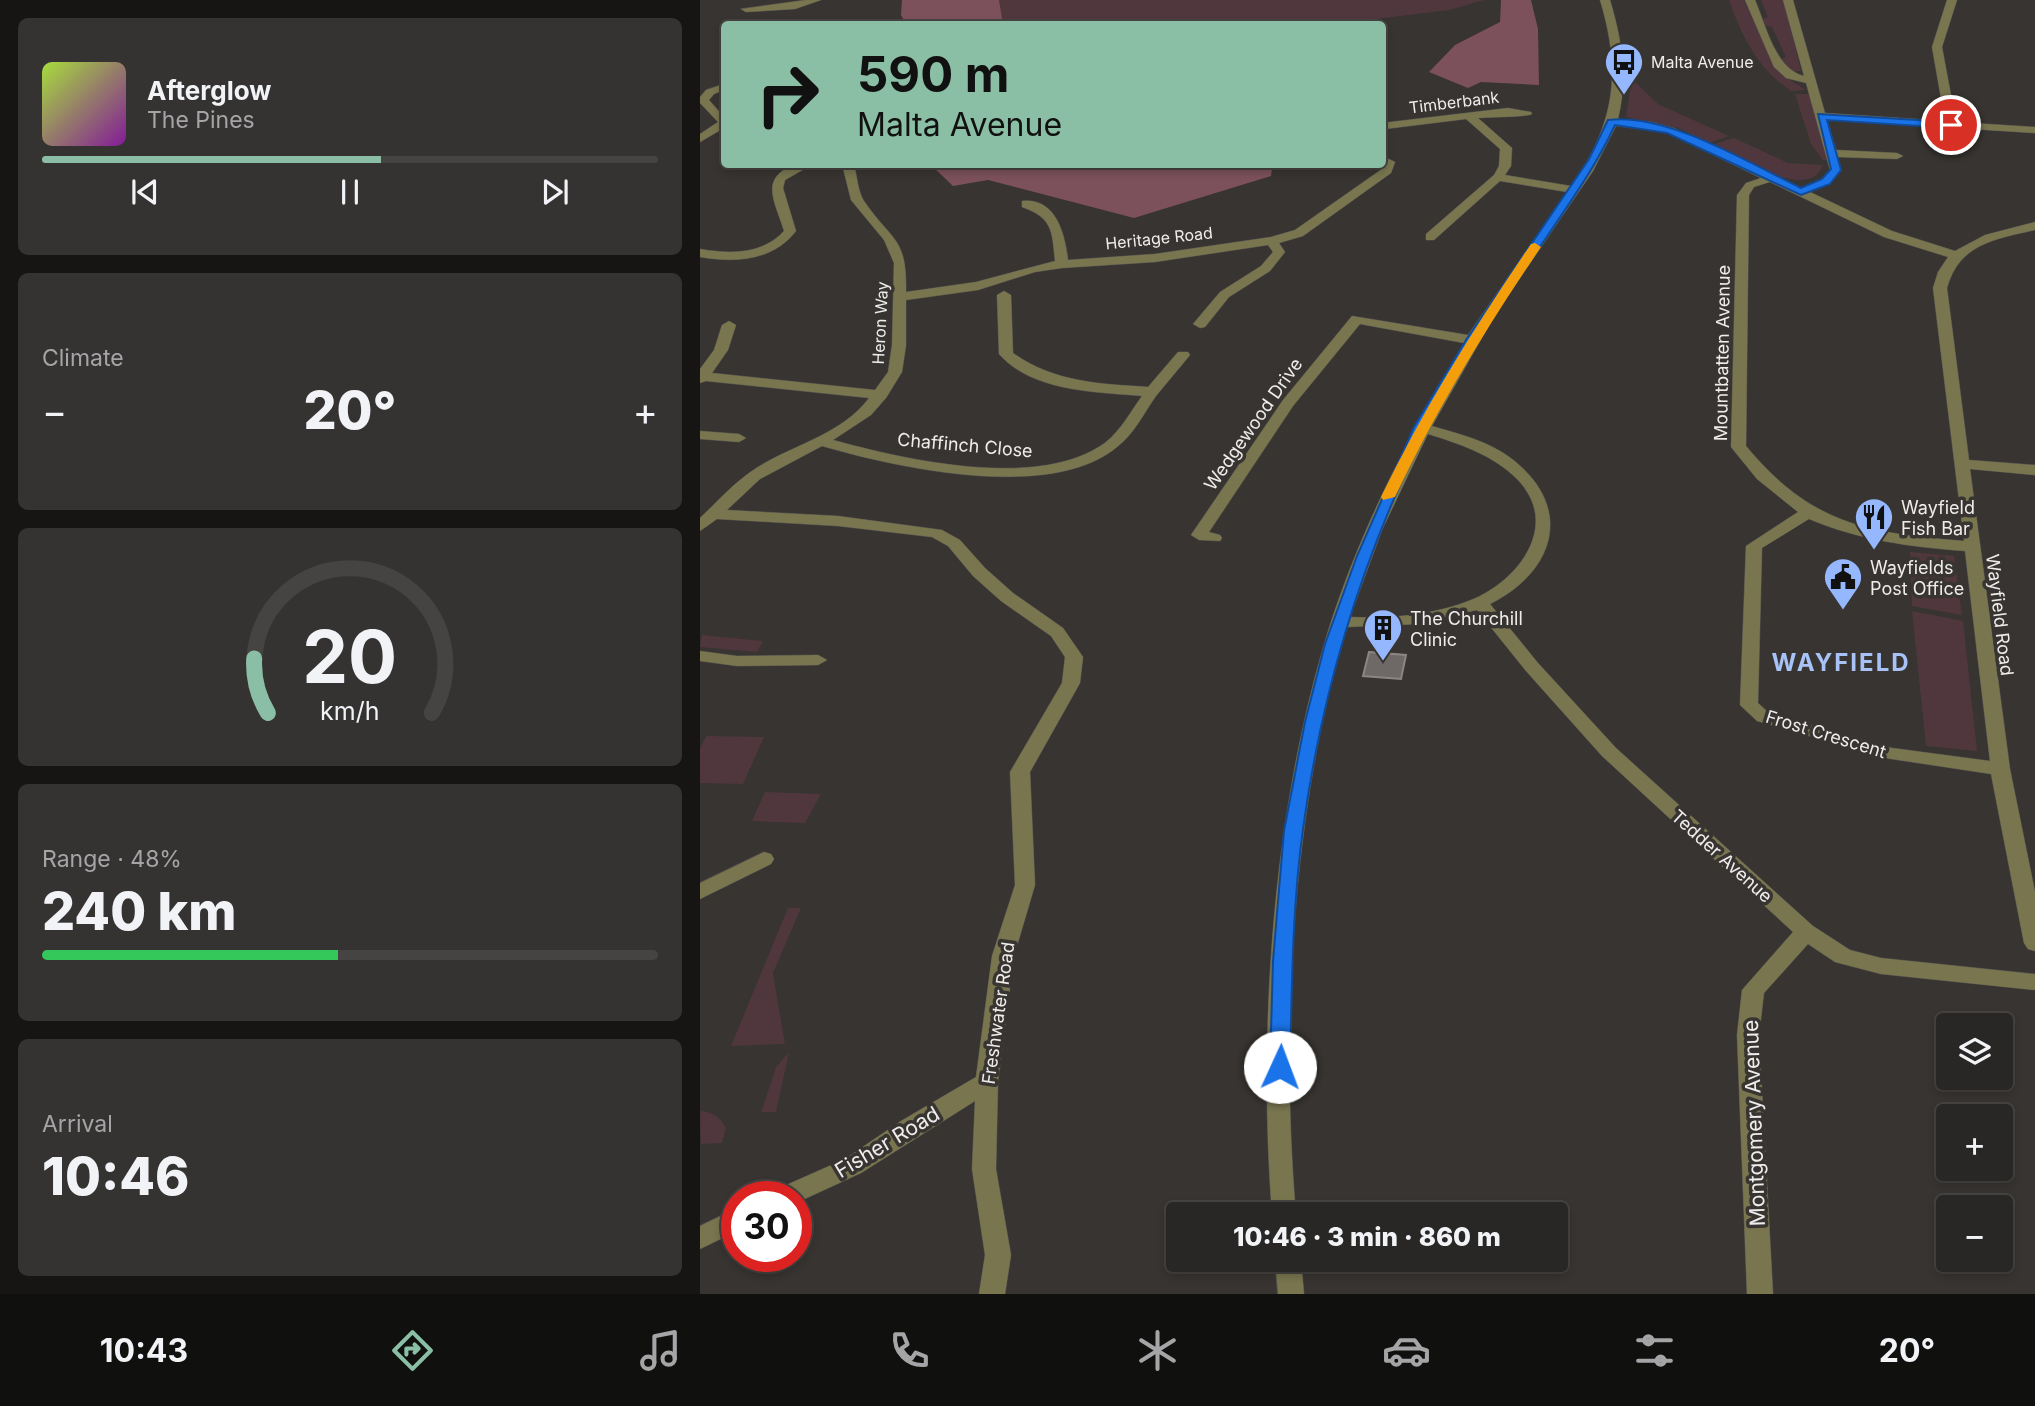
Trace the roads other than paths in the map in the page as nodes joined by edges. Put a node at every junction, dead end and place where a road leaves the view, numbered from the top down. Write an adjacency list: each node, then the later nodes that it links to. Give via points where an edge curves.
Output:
1 (816, 0): 6 (street)
2 (1605, 0): 13 (street, via 1619,70)
3 (1750, 0): 7 (street, via 1778,65 1790,76)
4 (1788, 0): 7 (street)
5 (1952, 0): 15 (street, via 1937,47)
6 (746, 9)
7 (1811, 81): 11 (street)
8 (721, 88): 12 (street, via 704,100)
9 (1527, 114): 10 (street, Timberbank, via 1508,111)
10 (1469, 116): 14 (street, Timberbank); 24 (street, via 1506,148 1505,166)
11 (1821, 116): 15 (street); 19 (street)
12 (721, 120)
13 (1612, 122): 25 (street, via 1661,127); 26 (street)
14 (1386, 125)
15 (1951, 125): 17 (street)
16 (721, 126): 18 (street)
17 (2035, 130)
18 (700, 139)
19 (1831, 153): 20 (street); 27 (street, via 1836,170 1826,181)
20 (1896, 156)
21 (1386, 160): 31 (street, Heritage Road, via 1390,162 1387,171 1324,218 1299,233)
22 (797, 168): 32 (street, via 779,179 777,188 790,232 783,240 750,253)
23 (849, 168): 36 (street, Heron Way, via 858,200 890,239 900,263)
24 (1498, 177): 26 (street); 30 (street)
25 (1771, 178): 27 (street); 50 (street, Mountbatten Avenue, via 1750,185 1743,195 1738,447 1769,484)
26 (1574, 190): 39 (street)
27 (1801, 192): 33 (street, via 1888,234)
28 (1026, 204): 34 (street, via 1044,209 1052,217)
29 (2035, 226): 33 (street, via 1987,239)
30 (1430, 237)
31 (1272, 241): 34 (street, Heritage Road, via 1155,258); 37 (street, via 1279,252 1273,264 1234,287)
32 (700, 253)
33 (1954, 255): 48 (street, Wayfield Road, via 1942,274 1940,288)
34 (1062, 264): 36 (street, Heritage Road, via 978,286)
35 (1004, 295): 42 (street, via 1006,354 1021,367 1058,380)
36 (900, 297): 43 (street, Heron Way, via 895,372)
37 (1200, 324)
38 (729, 325): 41 (street, via 721,350)
39 (1472, 340): 44 (street); 52 (street, Wedgewood Drive, via 1357,319 1288,403 1199,536)
40 (1183, 355): 42 (street, Chaffinch Close)
41 (701, 377): 43 (street)
42 (1152, 392): 47 (street, Chaffinch Close, via 1111,446 1088,461 1063,469 1024,472 938,465 864,454)
43 (881, 395): 47 (street, Heron Way, via 866,412)
44 (1421, 427): 54 (street, via 1504,460 1524,477 1546,515 1543,540 1532,565); 55 (street, via 1364,556)
45 (700, 435): 46 (street)
46 (739, 438)
47 (821, 440): 51 (street, Heron Way, via 755,476)
48 (1962, 464): 49 (street); 53 (street, Wayfield Road)
49 (2035, 470)
50 (1807, 513): 53 (street, Mountbatten Avenue, via 1860,534); 58 (street, Frost Crescent, via 1754,547 1749,705 1763,717 1892,754)
51 (706, 520): 64 (street, Freshwater Road, via 826,520 936,533 954,543 1007,597 1057,632 1074,657 1071,683 1020,772 1025,886 1003,956)
52 (1214, 538)
53 (1972, 547): 58 (street, Wayfield Road)
54 (1480, 602): 55 (street, via 1411,621); 61 (street, Tedder Avenue, via 1608,752)
55 (1342, 622): 66 (street, via 1313,722 1293,831 1283,961 1278,1147)
56 (700, 656): 57 (street, via 737,661)
57 (818, 660)
58 (2000, 769): 62 (street, Wayfield Road)
59 (764, 859): 60 (street)
60 (700, 892)
61 (1806, 932): 63 (street, Tedder Avenue, via 1843,956 1881,966); 72 (street, Montgomery Avenue, via 1753,990 1748,1035)
62 (2035, 943)
63 (2035, 982)
64 (987, 1082): 65 (street, Fisher Road, via 853,1166); 70 (street, Freshwater Road, via 984,1169 998,1255)
65 (812, 1184)
66 (1282, 1202)
67 (721, 1227): 68 (street)
68 (700, 1238)
69 (1288, 1272): 71 (street)
70 (992, 1294)
71 (1291, 1294)
72 (1760, 1294)

